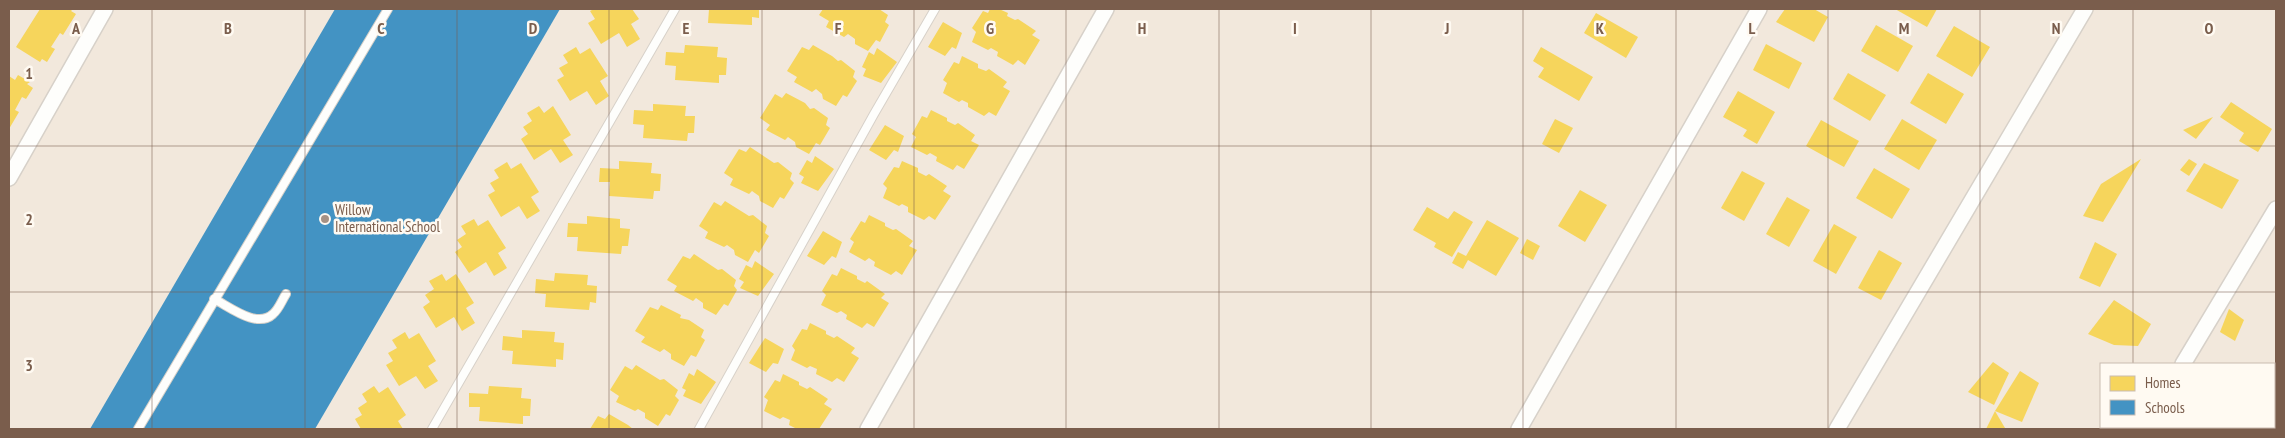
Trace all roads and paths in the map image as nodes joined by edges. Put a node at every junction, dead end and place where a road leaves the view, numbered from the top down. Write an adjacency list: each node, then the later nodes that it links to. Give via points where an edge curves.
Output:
1 (105, 9): 8 (street)
2 (388, 9): 11 (lane)
3 (675, 9): 14 (lane)
4 (935, 9): 15 (lane)
5 (1106, 9): 16 (street)
6 (1759, 9): 17 (street)
7 (2085, 9): 18 (street)
8 (9, 178)
9 (2276, 209): 12 (street)
10 (286, 294): 11 (lane, via 274,314 260,320)
11 (214, 299): 13 (lane)
12 (2184, 363)
13 (138, 429)
14 (432, 429)
15 (699, 429)
16 (868, 429)
17 (1519, 429)
18 (1837, 429)

